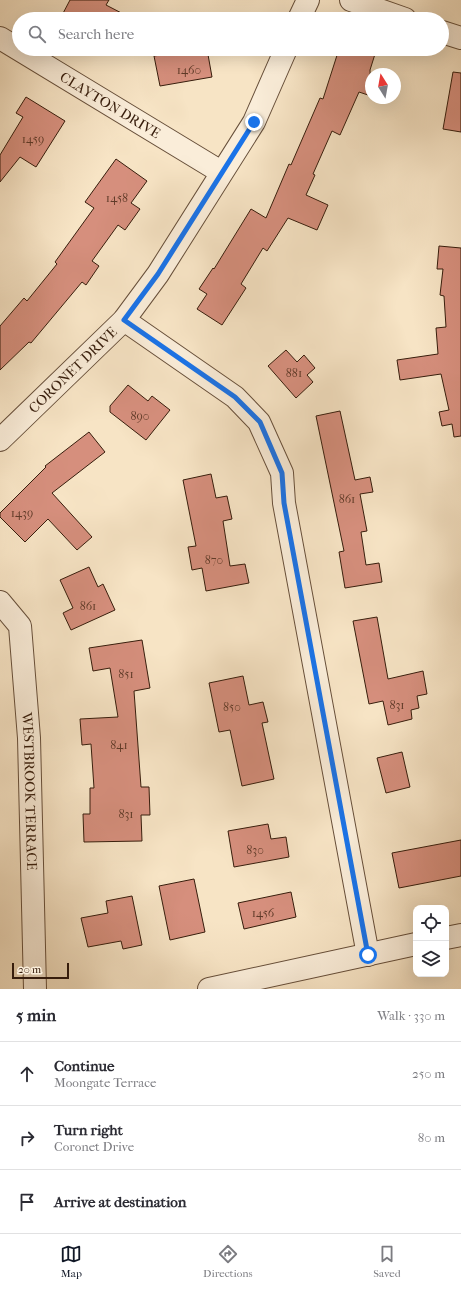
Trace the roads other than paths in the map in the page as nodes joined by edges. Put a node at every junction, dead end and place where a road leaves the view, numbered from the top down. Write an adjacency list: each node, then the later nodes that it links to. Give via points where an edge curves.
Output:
1 (308, 0): 3 (street)
2 (351, 0): 4 (street)
3 (302, 12)
4 (385, 12)
5 (449, 34): 7 (street)
6 (0, 38): 8 (street, CLAYTON DRIVE)
7 (461, 38)
8 (12, 45)
9 (30, 56): 11 (street, CLAYTON DRIVE)
10 (283, 56): 11 (street, CORONET DRIVE, via 254,122)
11 (221, 172): 12 (street, CORONET DRIVE, via 158,274)
12 (124, 320): 13 (street, CORONET DRIVE); 18 (street, via 235,397 260,422 282,473 284,503)
13 (0, 440)
14 (0, 602): 19 (street, WESTBROOK TERRACE, via 20,626 29,738)
15 (461, 935): 16 (street)
16 (449, 937)
17 (413, 945): 18 (street)
18 (368, 955): 20 (street)
19 (35, 989)
20 (209, 989)

